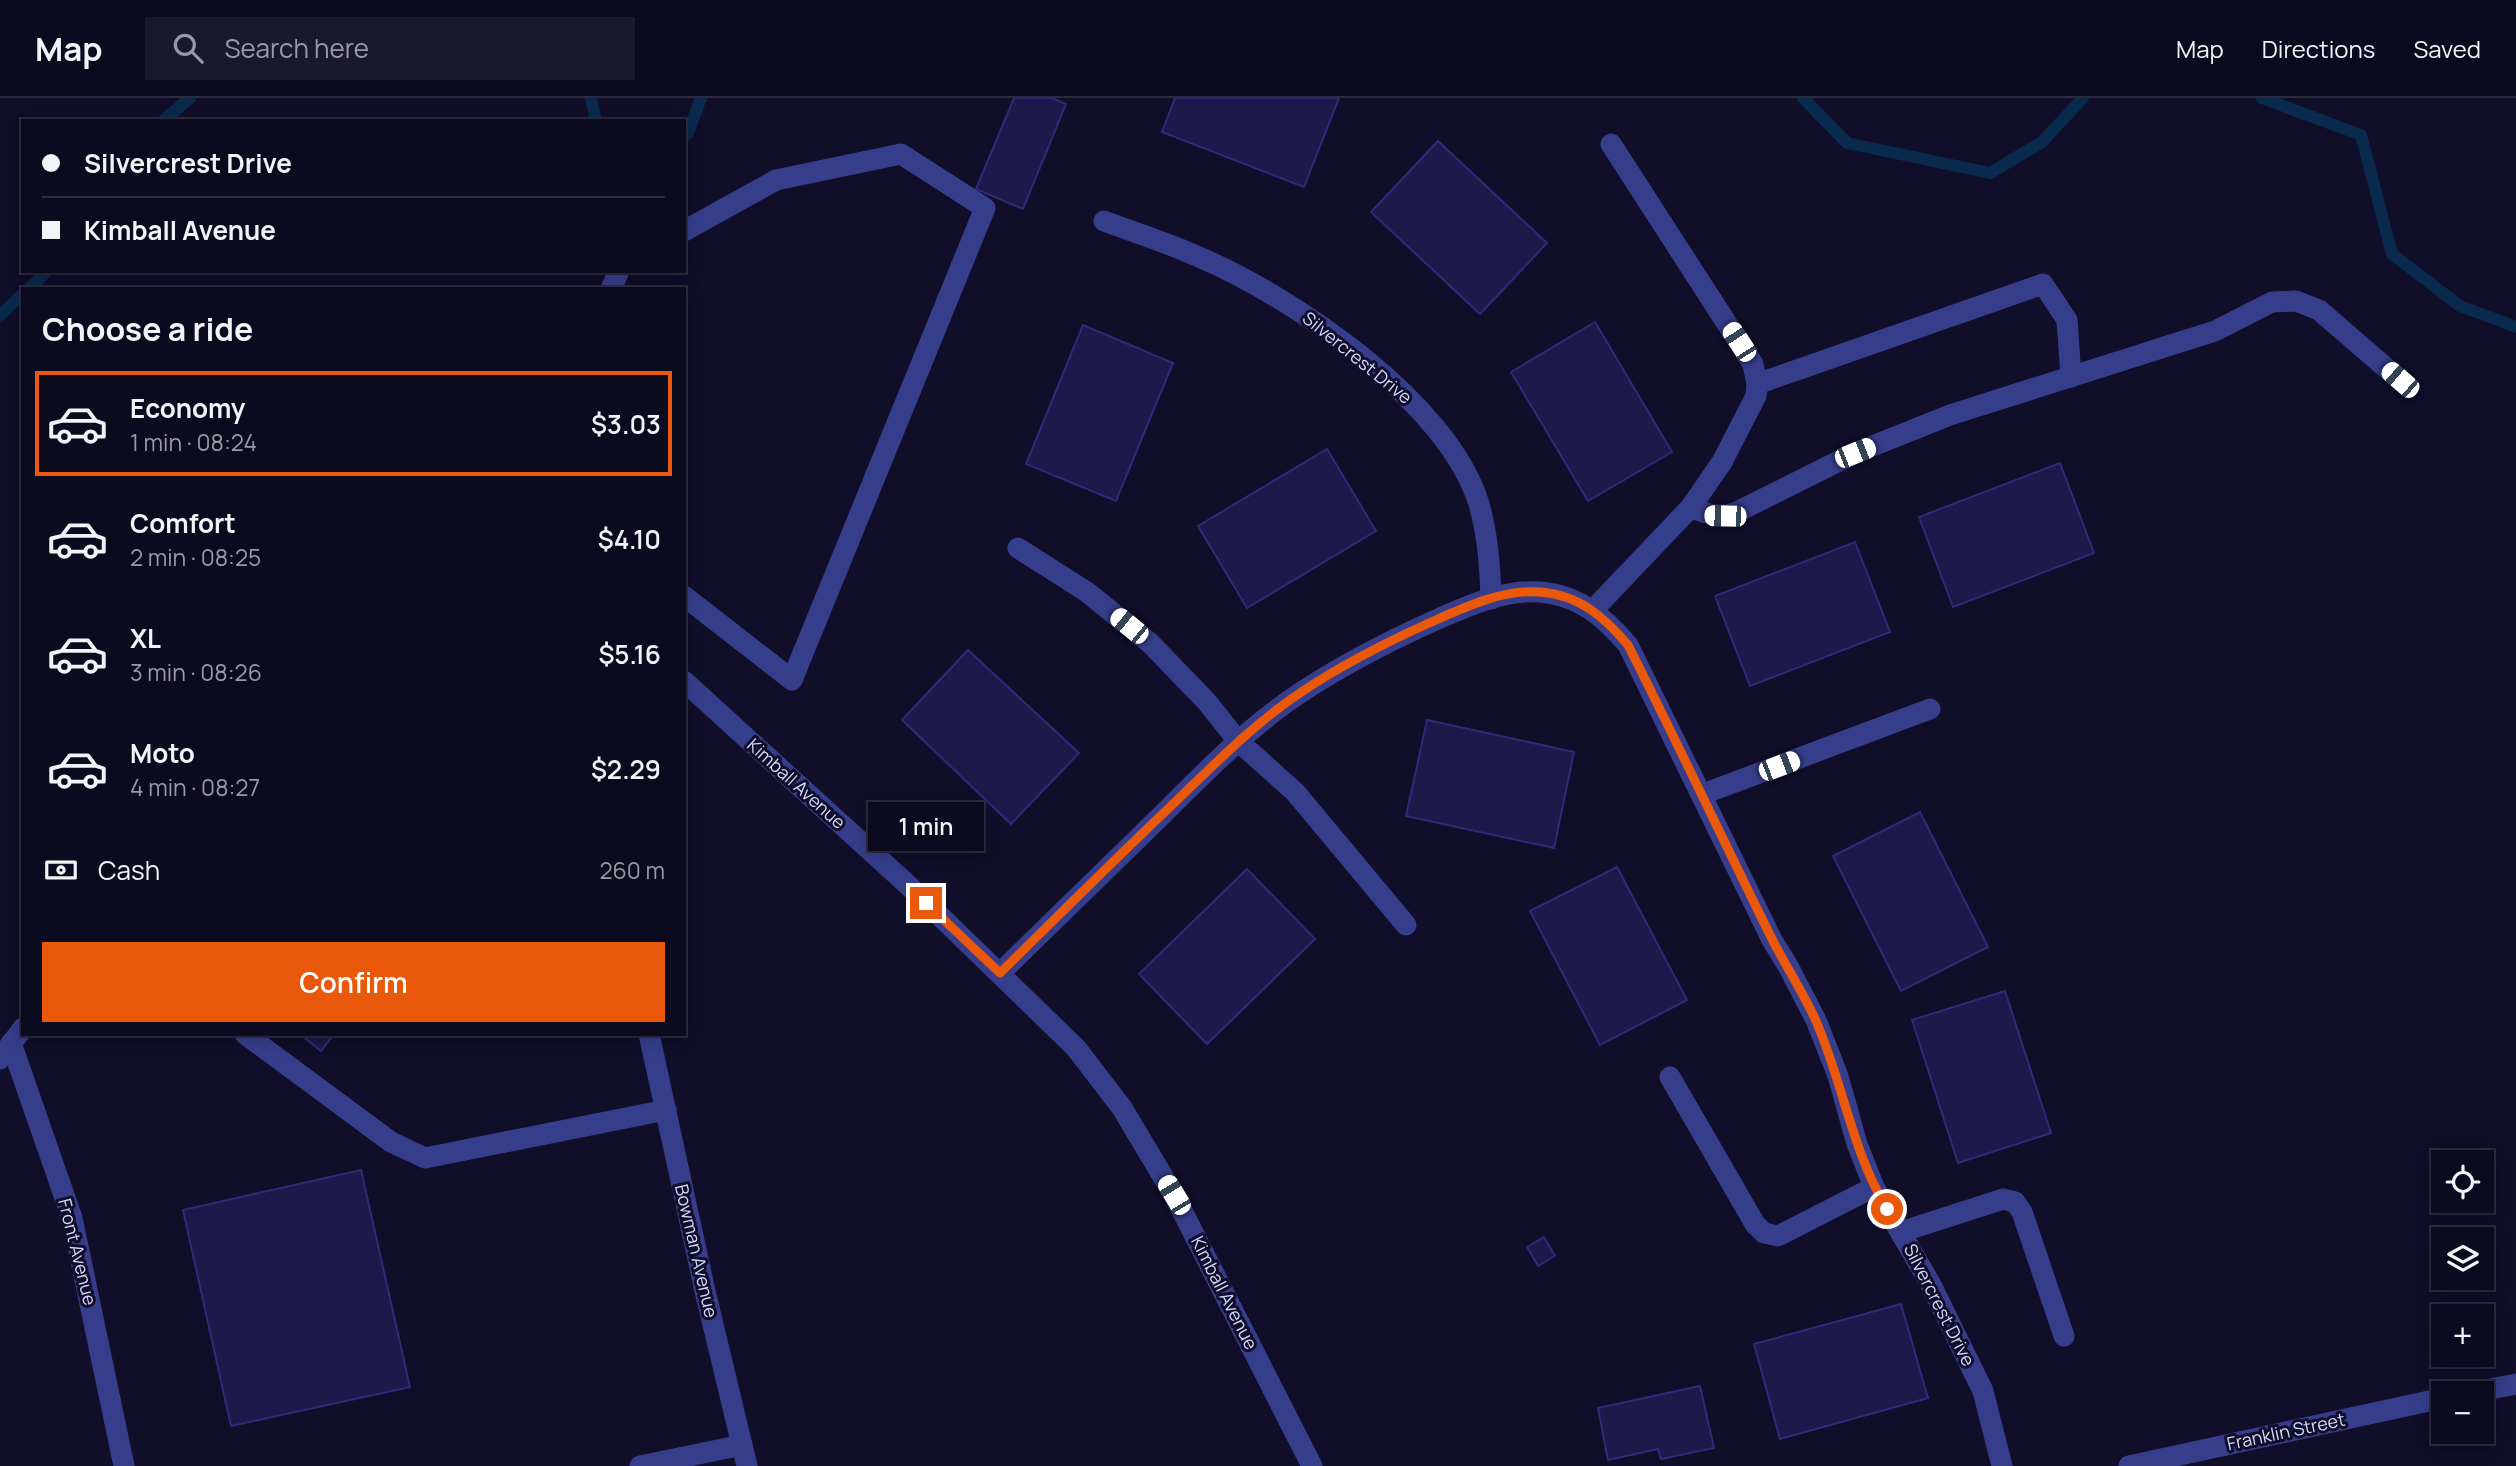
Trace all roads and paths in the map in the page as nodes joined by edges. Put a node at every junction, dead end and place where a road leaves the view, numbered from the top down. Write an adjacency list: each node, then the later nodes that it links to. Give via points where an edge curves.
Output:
1 (1611, 144): 6 (street, via 1753,364)
2 (1104, 221): 10 (street, Silvercrest Drive, via 1200,257 1275,296 1332,334 1398,388 1436,426 1479,502 1489,550)
3 (686, 231): 9 (street, via 776,180 901,154 985,208 792,680)
4 (2071, 377): 5 (street, via 2215,331 2272,302 2296,301 2319,310); 6 (street, via 2067,320 2043,284); 7 (street, via 1950,415 1855,453 1737,512 1709,516)
5 (2400, 380)
6 (1757, 384): 7 (street, via 1756,396 1722,462)
7 (1691, 507): 11 (street)
8 (1018, 548): 14 (street, via 1087,592 1150,643)
9 (686, 598)
10 (1491, 599): 11 (street, Silvercrest Drive, via 1540,592 1566,597); 14 (street, Silvercrest Drive, via 1374,648 1301,692)
11 (1593, 610): 15 (street, Silvercrest Drive, via 1628,645)
12 (686, 683): 17 (street, Kimball Avenue)
13 (1930, 709): 15 (street)
14 (1237, 741): 16 (street, via 1295,792); 17 (street, Silvercrest Drive)
15 (1703, 794): 23 (street, Silvercrest Drive, via 1772,940 1816,1020)
16 (1406, 925)
17 (1000, 973): 32 (street, Kimball Avenue, via 1076,1048 1122,1108 1174,1195)
18 (248, 1036): 22 (street, via 391,1142 425,1158)
19 (649, 1036): 22 (street, Bowman Avenue)
20 (11, 1043): 30 (street, Front Avenue, via 72,1218)
21 (1670, 1077): 23 (street, via 1764,1233 1778,1236)
22 (666, 1111): 29 (street, Bowman Avenue)
23 (1874, 1187): 24 (street, Silvercrest Drive)
24 (1900, 1231): 25 (street, via 2003,1199 2015,1202); 33 (street, Silvercrest Drive, via 1983,1391)
25 (2064, 1336)
26 (2516, 1384): 27 (street)
27 (2494, 1388)
28 (2431, 1401): 34 (street, Franklin Street)
29 (745, 1456): 31 (street)
30 (124, 1466)
31 (640, 1466)
32 (1312, 1466)
33 (2002, 1466)
34 (2129, 1466)

